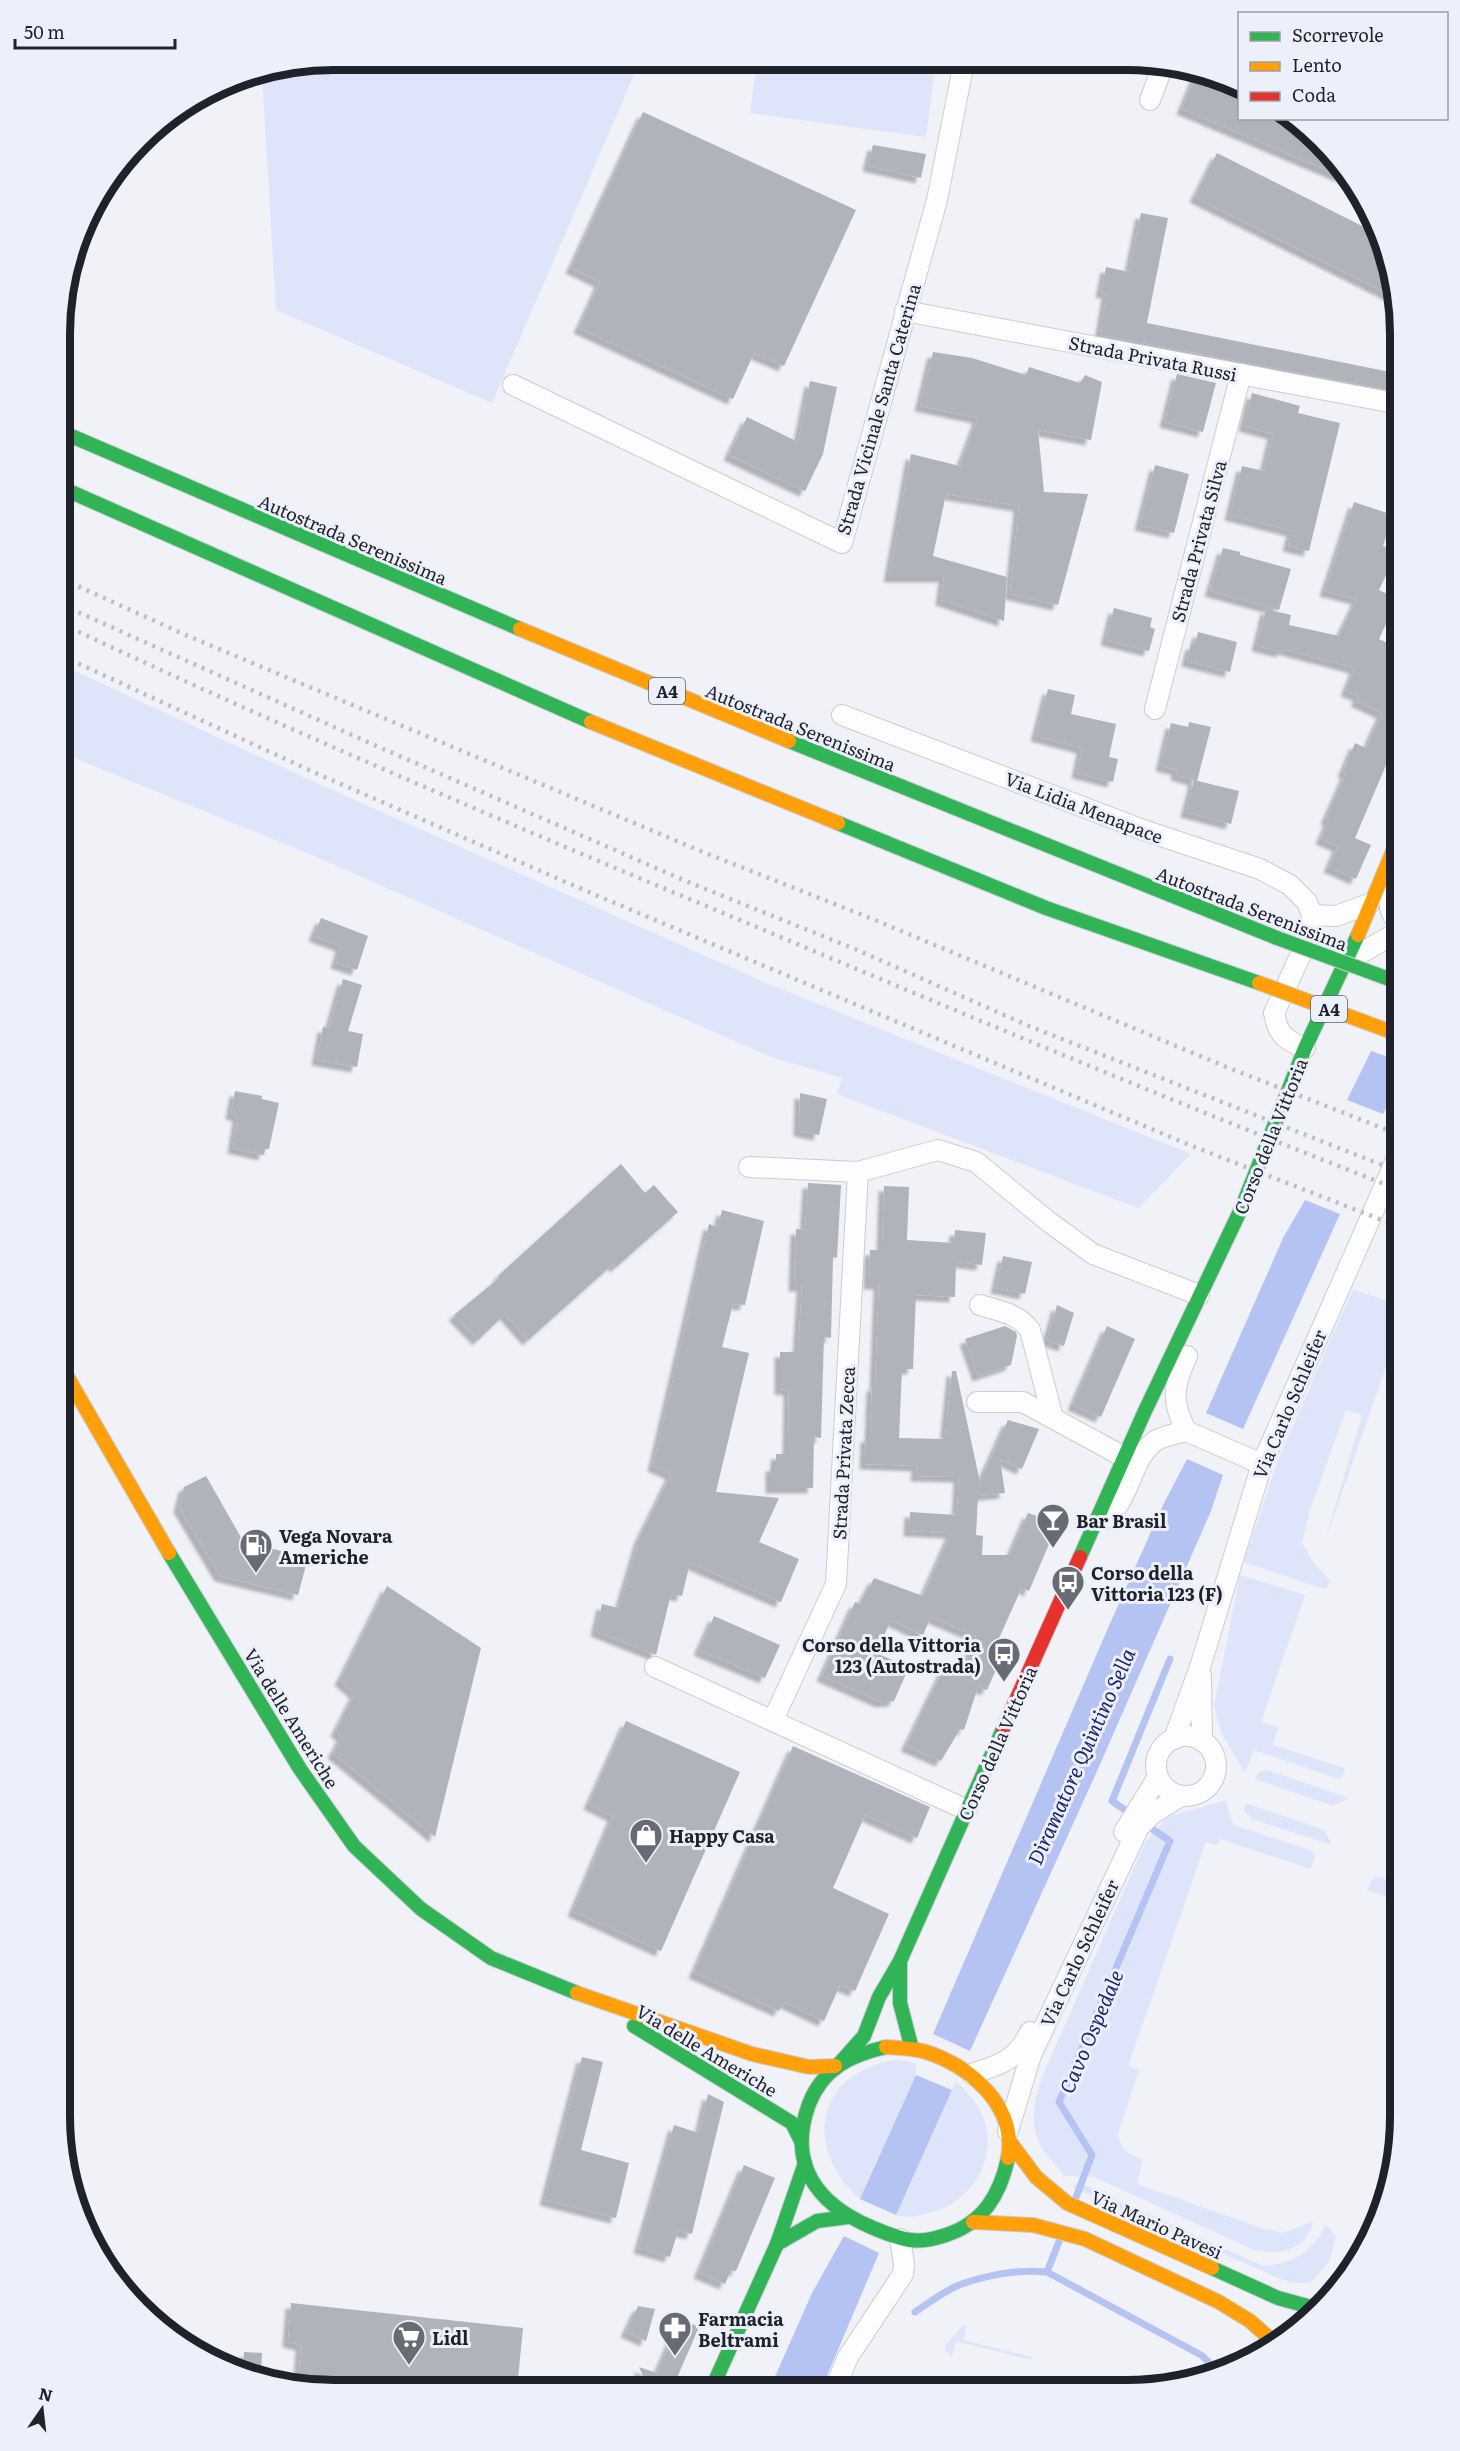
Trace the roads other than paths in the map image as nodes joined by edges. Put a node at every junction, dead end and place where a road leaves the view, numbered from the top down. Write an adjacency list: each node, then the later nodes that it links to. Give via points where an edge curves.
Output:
1 (962, 70): 4 (street, Strada Vicinale Santa Caterina, via 937,200)
2 (1160, 73): 3 (street)
3 (1150, 100)
4 (905, 311): 5 (street, Strada Privata Russi); 6 (street, Strada Vicinale Santa Caterina, via 842,543)
5 (1241, 374): 7 (street, Strada Privata Russi); 11 (street, Strada Privata Silva)
6 (513, 385)
7 (1390, 402)
8 (70, 436): 13 (main road, Autostrada Serenissima / A4)
9 (70, 492): 24 (main road, A4, bridge, via 548,705 1046,908)
10 (685, 682): 13 (main road)
11 (1155, 708)
12 (842, 715): 20 (street, Via Lidia Menapace, via 1143,830 1260,869 1290,885 1307,902)
13 (794, 745): 23 (main road, Autostrada Serenissima / A4, bridge)
14 (1390, 857): 15 (main road, Corso della Vittoria)
15 (1387, 864): 17 (street); 18 (main road, Corso della Vittoria)
16 (1390, 882): 19 (street)
17 (1390, 882)
18 (1369, 904): 20 (street, via 1336,916); 22 (main road, Corso della Vittoria)
19 (1390, 908)
20 (1312, 915): 25 (street, via 1312,930 1274,1013 1277,1028 1288,1041)
21 (1390, 937): 22 (street)
22 (1347, 961): 25 (main road, Corso della Vittoria)
23 (1390, 979)
24 (1390, 1031)
25 (1305, 1048): 29 (main road, Corso della Vittoria, via 1242,1207)
26 (749, 1167): 27 (street)
27 (858, 1172): 29 (street, via 938,1150 976,1162 1093,1254); 40 (street, Strada Privata Zecca, via 836,1584)
28 (1390, 1174): 36 (street, Via Carlo Schleifer)
29 (1195, 1303): 34 (street, Corso della Vittoria, via 1192,1345 1174,1392 1177,1412); 35 (main road, Corso della Vittoria)
30 (980, 1305): 33 (street, via 1016,1316 1030,1330)
31 (70, 1381): 48 (main road, Via delle Americhe, via 300,1769 354,1846 422,1909 491,1958)
32 (977, 1402): 33 (street, via 1023,1402)
33 (1053, 1418): 35 (street)
34 (1186, 1431): 36 (street); 37 (street, Corso della Vittoria, via 1155,1441 1140,1457 1122,1501 1110,1515)
35 (1124, 1457): 37 (main road, Corso della Vittoria)
36 (1262, 1464): 38 (street, Via Carlo Schleifer)
37 (1094, 1524): 45 (main road, Corso della Vittoria)
38 (1201, 1664): 41 (street); 42 (street)
39 (655, 1667): 40 (street)
40 (772, 1720): 45 (street)
41 (1174, 1739): 42 (street, via 1183,1736); 43 (street, via 1160,1751)
42 (1202, 1741): 44 (street, via 1214,1756 1215,1774 1204,1790)
43 (1158, 1778): 44 (street, via 1167,1790); 46 (street, Via Carlo Schleifer)
44 (1181, 1796): 46 (street)
45 (967, 1810): 47 (main road, Corso della Vittoria)
46 (1139, 1818): 51 (street, Via Carlo Schleifer, via 1021,2049 1008,2060); 52 (street, Via Carlo Schleifer, via 1031,2055)
47 (900, 1961): 49 (main road, Corso della Vittoria, via 900,2003); 50 (main road, Corso della Vittoria, via 879,1997 864,2036)
48 (585, 1996): 50 (main road, Via delle Americhe, via 752,2054 809,2067); 53 (main road, Via delle Americhe, via 792,2123)
49 (917, 2050): 50 (main road, via 886,2047 862,2052); 51 (main road)
50 (837, 2065): 53 (main road, via 809,2100)
51 (967, 2071): 52 (main road, via 990,2090 1002,2109)
52 (1009, 2137): 56 (main road, via 1005,2175 998,2194); 59 (main road, Via Mario Pavesi, via 1036,2177 1067,2203 1278,2298)
53 (801, 2142): 54 (main road)
54 (805, 2163): 55 (main road, via 814,2185); 58 (main road)
55 (848, 2217): 57 (main road); 58 (main road, via 824,2218 807,2224)
56 (973, 2222): 57 (main road, via 956,2232 918,2242); 60 (main road, via 1018,2222 1060,2231 1106,2248 1212,2298)
57 (894, 2236): 62 (street, via 904,2264 903,2274 848,2356)
58 (777, 2244): 61 (main road)
59 (1309, 2306)
60 (1269, 2338)
61 (716, 2380)
62 (838, 2380)

